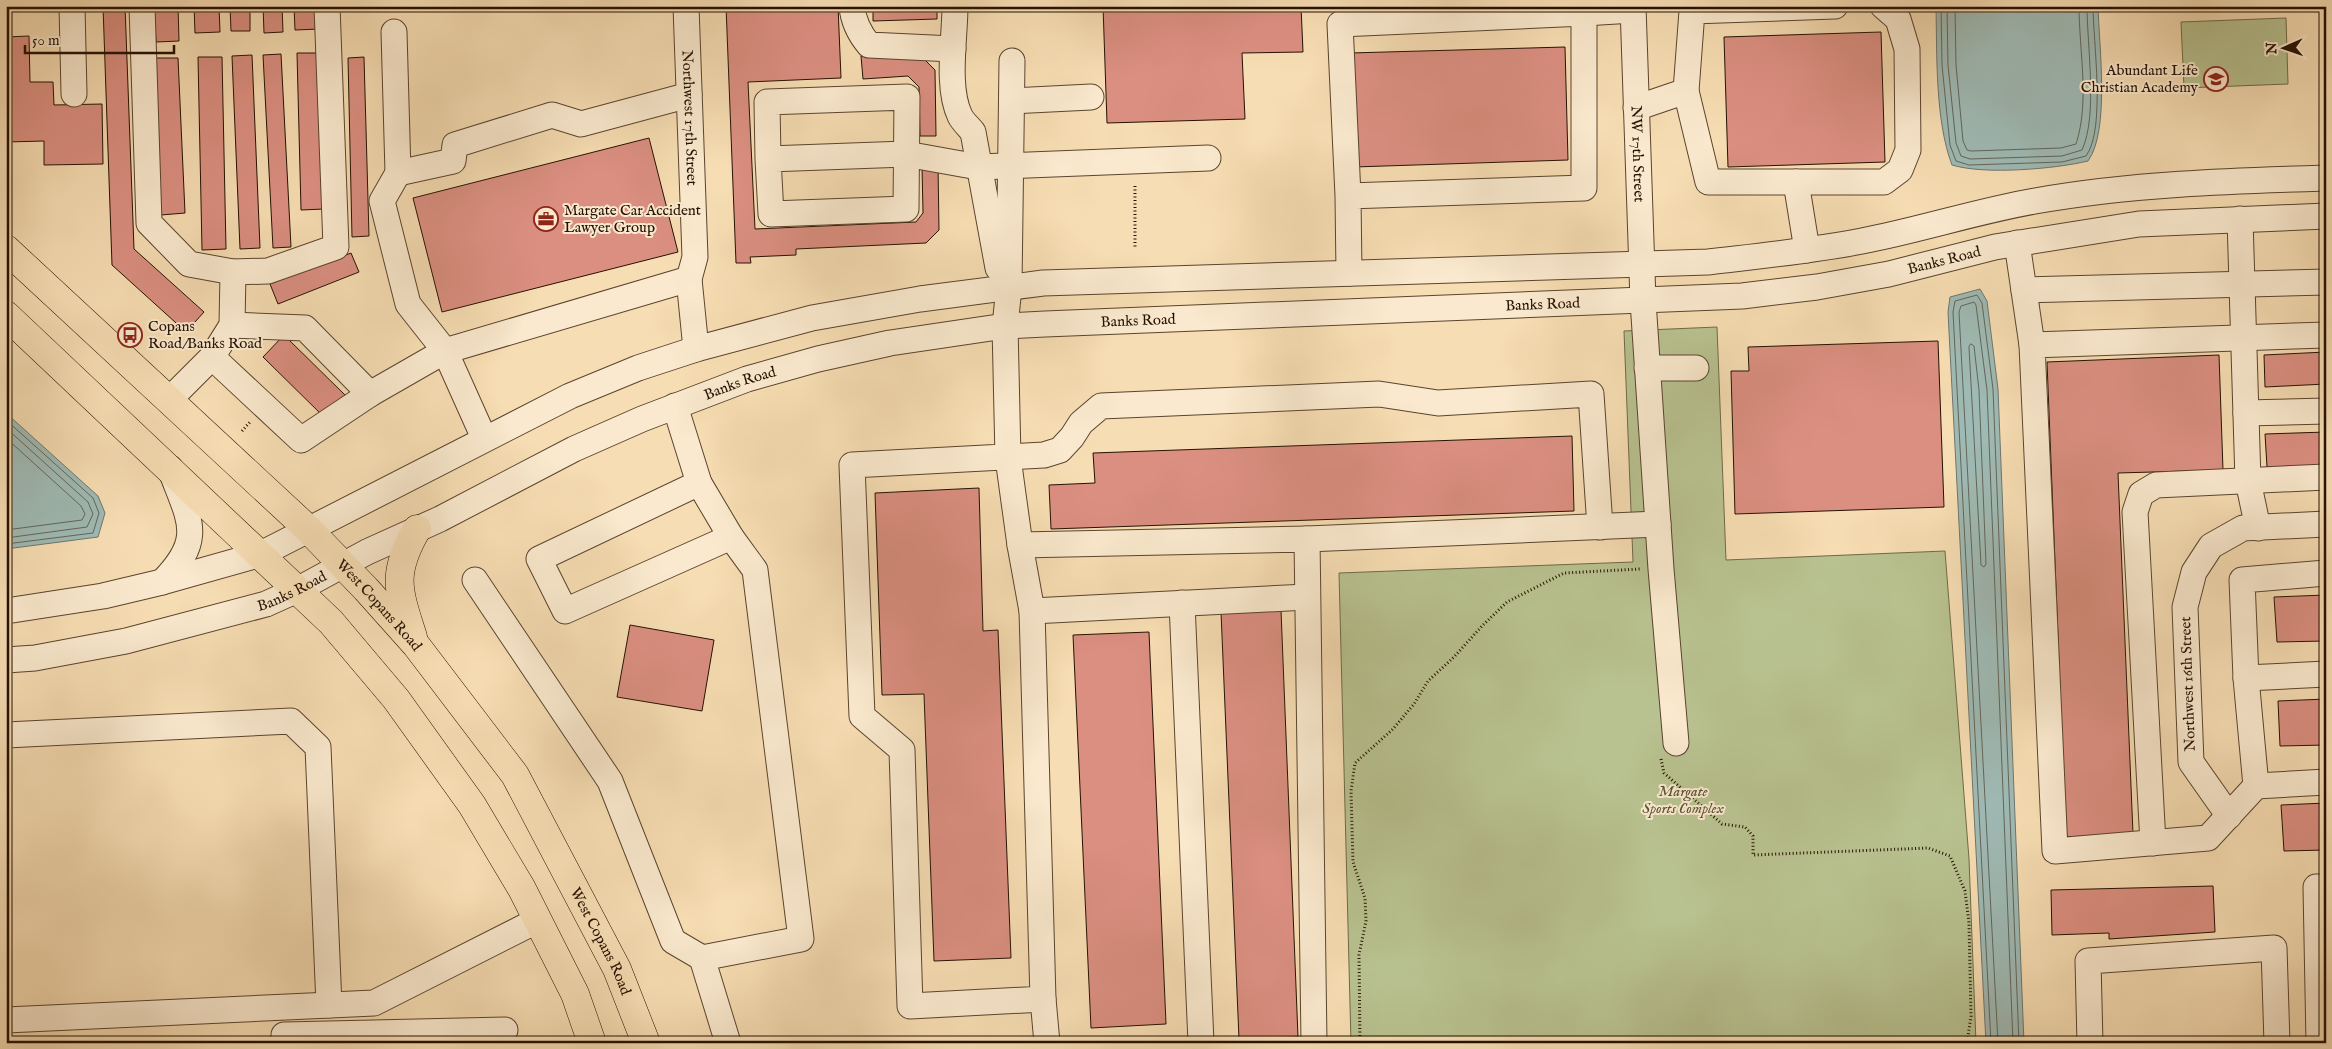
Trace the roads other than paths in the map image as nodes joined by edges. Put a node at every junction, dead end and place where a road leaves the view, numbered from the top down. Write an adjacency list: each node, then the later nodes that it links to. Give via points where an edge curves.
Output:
1 (72, 6): 15 (street)
2 (142, 6): 35 (street, via 149,223 189,264)
3 (327, 6): 35 (street, via 336,247 268,271)
4 (686, 6): 16 (street, Northwest 17th Street)
5 (852, 6): 12 (street, via 859,33 869,45)
6 (955, 6): 12 (street)
7 (1835, 6): 14 (street, via 1692,11)
8 (1883, 6): 27 (street, via 1898,19 1907,49 1908,150 1900,170 1884,182)
9 (1633, 8): 10 (street); 19 (street, NW 17th Street)
10 (1584, 13): 28 (street, via 1584,188); 28 (street, via 1340,24)
11 (394, 32): 25 (street)
12 (953, 49): 24 (street, via 956,100 960,116 972,132)
13 (1012, 61): 18 (street)
14 (1686, 91): 19 (street); 27 (street, via 1708,182)
15 (74, 94)
16 (689, 95): 25 (street, via 581,124 552,115 455,145 453,161); 37 (street, Northwest 17th Street, via 695,257)
17 (1091, 97): 18 (street)
18 (1013, 101): 23 (street)
19 (1636, 108): 34 (street, NW 17th Street)
20 (906, 154): 22 (street); 22 (street, via 906,209 771,214); 22 (street, via 907,97 767,102); 24 (street)
21 (1208, 158): 23 (street)
22 (768, 159)
23 (1010, 166): 24 (street); 40 (street)
24 (978, 167): 40 (street, via 1000,277)
25 (398, 173): 50 (street, via 382,201 408,304)
26 (2326, 178): 33 (street, via 2107,190 2034,201 1863,241)
27 (1796, 182): 33 (street)
28 (1348, 196): 36 (street)
29 (2326, 216): 30 (street, Banks Road)
30 (2240, 219): 31 (street, Banks Road, via 2139,224); 39 (street)
31 (2018, 243): 41 (street); 42 (street, Banks Road, via 1889,274 1817,287 1742,296)
32 (6, 249): 55 (main road, West Copans Road)
33 (1807, 250): 34 (street, via 1708,262)
34 (1641, 264): 36 (street); 42 (street, NW 17th Street)
35 (233, 272): 44 (street)
36 (1349, 273): 40 (street, via 1043,283)
37 (689, 279): 49 (street, Northwest 17th Street); 50 (street)
38 (2326, 282): 39 (street)
39 (2242, 284): 41 (street); 47 (street)
40 (1009, 287): 45 (street); 49 (street, via 812,318)
41 (2024, 290): 48 (street)
42 (1643, 301): 45 (street, Banks Road); 52 (street, NW 17th Street)
43 (6, 315): 61 (main road)
44 (232, 325): 51 (street); 54 (street, via 304,328)
45 (1005, 326): 56 (street, Banks Road, via 926,336 818,359 747,379); 60 (street)
46 (2326, 335): 47 (street)
47 (2244, 338): 48 (street); 58 (street)
48 (2032, 345): 93 (street, via 2054,851)
49 (696, 349): 59 (street, via 570,396)
50 (445, 351): 54 (street); 59 (street)
51 (212, 357): 54 (street, via 300,440); 55 (street)
52 (1647, 368): 53 (street); 65 (street, NW 17th Street)
53 (1696, 368)
54 (370, 394)
55 (169, 400): 69 (main road, West Copans Road)
56 (676, 406): 64 (street); 70 (street, Banks Road, via 574,449)
57 (2326, 411): 58 (street)
58 (2246, 414): 63 (street)
59 (484, 438): 69 (street)
60 (1008, 458): 67 (street, via 1044,455 1060,450 1081,423 1101,406 1378,394 1438,403 1591,394); 73 (street); 98 (street, via 852,464 862,716 902,750 910,1006)
61 (170, 468): 74 (main road); 78 (street, via 186,511 190,540 177,568)
62 (2326, 477): 63 (street)
63 (2248, 481): 68 (street); 93 (street, via 2156,485 2141,494 2135,512)
64 (699, 483): 71 (street); 71 (street, via 539,559 565,611)
65 (1658, 524): 67 (street); 89 (street, NW 17th Street)
66 (2326, 524): 68 (street)
67 (1600, 527): 72 (street)
68 (2258, 528): 92 (street, Northwest 16th Street, via 2243,528 2211,546 2194,572 2185,607 2191,762)
69 (308, 529): 74 (street); 75 (main road, West Copans Road)
70 (417, 529): 75 (street, Banks Road); 84 (main road, via 406,549 399,578 400,593)
71 (730, 538): 96 (street, via 755,570 801,939)
72 (1307, 539): 73 (street); 80 (street)
73 (1020, 546): 83 (street)
74 (261, 554): 78 (street); 79 (main road)
75 (342, 564): 79 (street, Banks Road); 84 (main road, West Copans Road)
76 (2326, 573): 87 (street, via 2242,580)
77 (475, 580): 96 (street, via 610,781 673,941)
78 (162, 582): 82 (street, via 103,596)
79 (297, 590): 85 (street, Banks Road, via 266,604 160,633 35,658); 95 (main road, via 331,622 396,699 472,805)
80 (1306, 597): 81 (street); 108 (street)
81 (1182, 603): 83 (street); 107 (street)
82 (6, 611)
83 (1032, 611): 98 (street)
84 (416, 645): 104 (main road, West Copans Road, via 515,775 617,969)
85 (6, 660)
86 (2326, 674): 87 (street)
87 (2246, 678): 91 (street)
88 (6, 735): 99 (street, via 291,721 318,747)
89 (1668, 750)
90 (2326, 782): 91 (street)
91 (2256, 786): 92 (street)
92 (2229, 816): 93 (street, via 2208,838)
93 (2153, 843)
94 (2326, 887): 97 (street, via 2316,887)
95 (538, 920): 99 (street, via 374,1004); 103 (main road, via 575,994)
96 (702, 958): 105 (street)
97 (2322, 972): 111 (street)
98 (1043, 999): 106 (street)
99 (329, 1005): 100 (street)
100 (6, 1020)
101 (505, 1030): 102 (street, via 284,1036)
102 (284, 1043)
103 (592, 1043)
104 (646, 1043)
105 (728, 1043)
106 (1047, 1043)
107 (1201, 1043)
108 (1314, 1043)
109 (2090, 1043): 110 (street, via 2088,961 2274,948)
110 (2277, 1043)
111 (2319, 1043)

